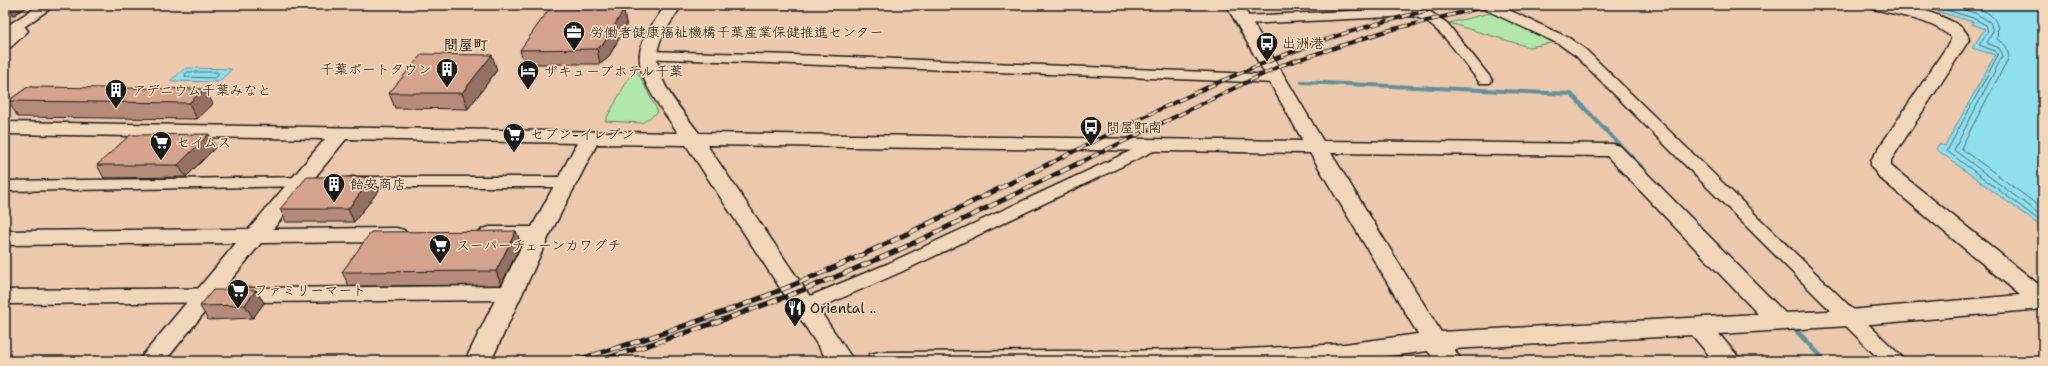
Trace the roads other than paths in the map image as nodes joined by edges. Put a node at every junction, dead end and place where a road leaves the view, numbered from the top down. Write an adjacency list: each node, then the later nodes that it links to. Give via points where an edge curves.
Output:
1 (48, 5): 6 (street)
2 (674, 5): 7 (street, via 656,32)
3 (1487, 5): 29 (street, via 1564,41 1581,54)
4 (1880, 5): 27 (street, via 1940,22 1953,28 1960,35 1960,40 1882,160 1882,166 1887,174)
5 (1239, 13): 8 (street); 9 (street, via 1424,14 1442,26)
6 (7, 33)
7 (647, 55): 8 (street); 13 (street, via 651,77)
8 (1277, 79): 15 (street)
9 (1485, 80)
10 (5, 128): 11 (street)
11 (340, 134): 12 (street); 16 (street)
12 (590, 138): 13 (street); 17 (street)
13 (694, 140): 14 (street); 28 (street)
14 (1154, 145): 15 (street); 28 (street, via 894,268)
15 (1317, 147): 30 (street, via 1612,150); 32 (street)
16 (299, 182): 17 (street); 18 (street); 22 (street)
17 (567, 182): 19 (street)
18 (5, 186)
19 (539, 234): 21 (street); 24 (street)
20 (413, 235): 22 (street)
21 (468, 235)
22 (255, 236): 23 (street); 25 (street)
23 (5, 238)
24 (510, 293): 25 (street); 35 (street)
25 (207, 294): 26 (street); 34 (street)
26 (5, 297)
27 (2043, 301): 29 (street)
28 (805, 306): 36 (street)
29 (1849, 318): 30 (street); 40 (street)
30 (1786, 322): 31 (street)
31 (1700, 328): 32 (street); 39 (street)
32 (1434, 341): 33 (street, via 1344,353); 38 (street)
33 (1226, 360): 37 (street)
34 (151, 361)
35 (478, 361)
36 (841, 361)
37 (879, 361)
38 (1449, 361)
39 (1730, 361)
40 (1894, 361)

